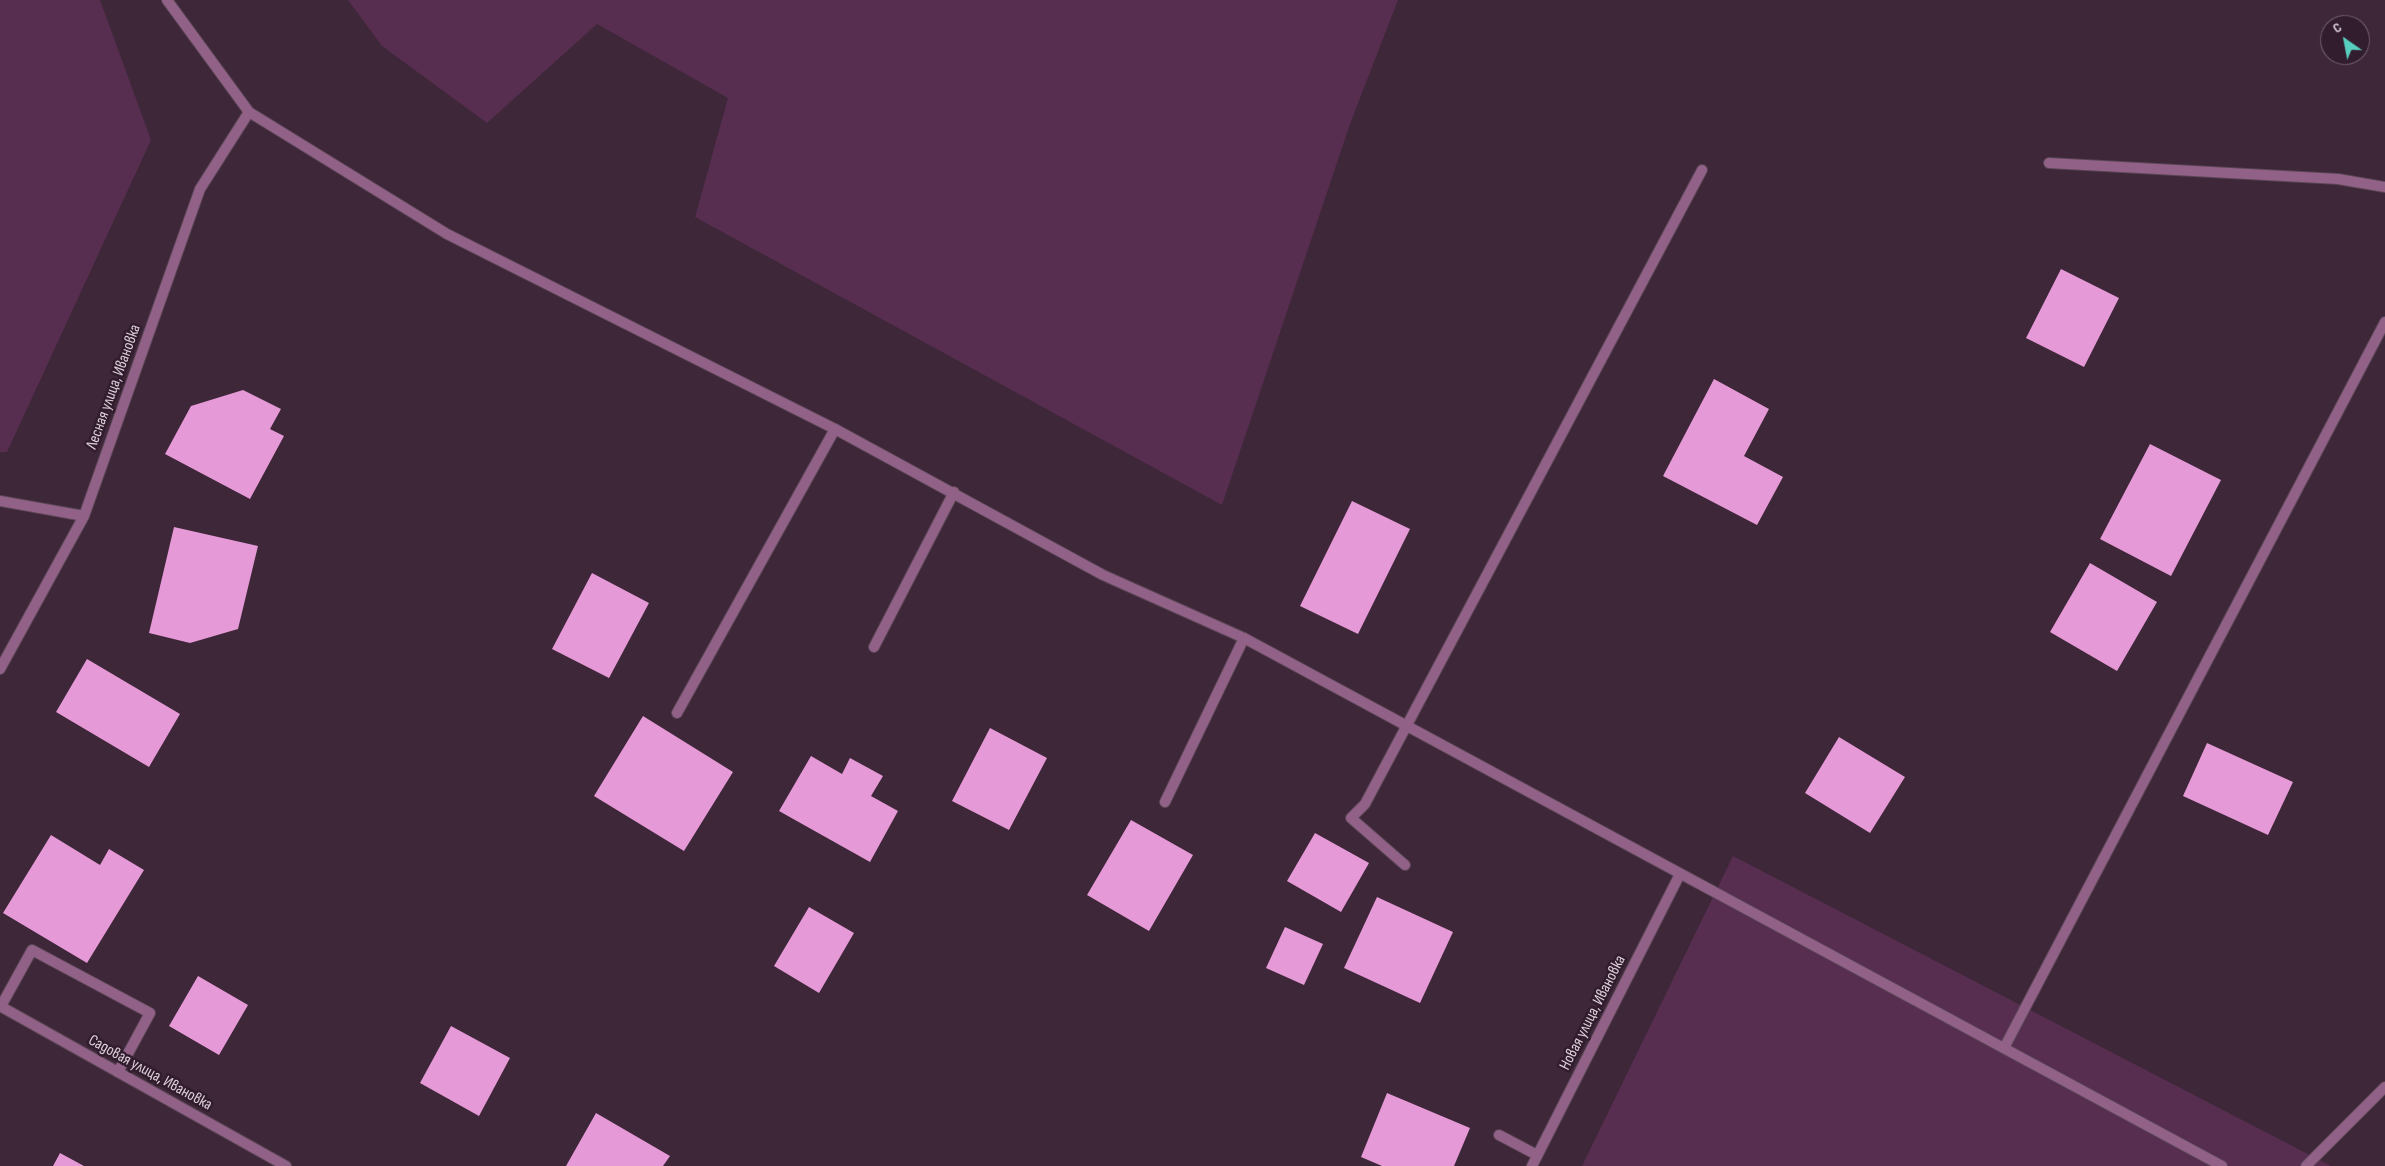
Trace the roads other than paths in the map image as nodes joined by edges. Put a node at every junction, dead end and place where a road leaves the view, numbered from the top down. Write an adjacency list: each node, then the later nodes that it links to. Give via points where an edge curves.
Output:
1 (166, 0): 2 (street)
2 (249, 112): 7 (street, via 447,234); 10 (street, Лесная улица, Ивановка, via 200,188)
3 (2049, 163): 5 (street, via 2338,179)
4 (1702, 170): 15 (street)
5 (2385, 187)
6 (2385, 322): 20 (street)
7 (836, 429): 8 (street); 14 (street)
8 (954, 492): 11 (street, via 1103,575); 12 (street)
9 (0, 501): 10 (street)
10 (84, 516): 13 (street, Лесная улица, Ивановка)
11 (1244, 638): 15 (street); 16 (street)
12 (874, 647)
13 (0, 669)
14 (677, 713)
15 (1405, 725): 17 (street, via 1365,804 1351,818); 18 (street)
16 (1165, 802)
17 (1406, 865)
18 (1680, 874): 20 (street); 24 (street, Новая улица, Ивановка)
19 (0, 1006): 21 (street, Садовая улица, Ивановка); 21 (street, via 32,950 150,1014)
20 (2004, 1048): 27 (street)
21 (118, 1072): 25 (street, Садовая улица, Ивановка)
22 (2385, 1086): 28 (street)
23 (1499, 1135): 24 (street)
24 (1538, 1155): 26 (street, Новая улица, Ивановка)
25 (286, 1166)
26 (1532, 1166)
27 (2222, 1166)
28 (2306, 1166)

